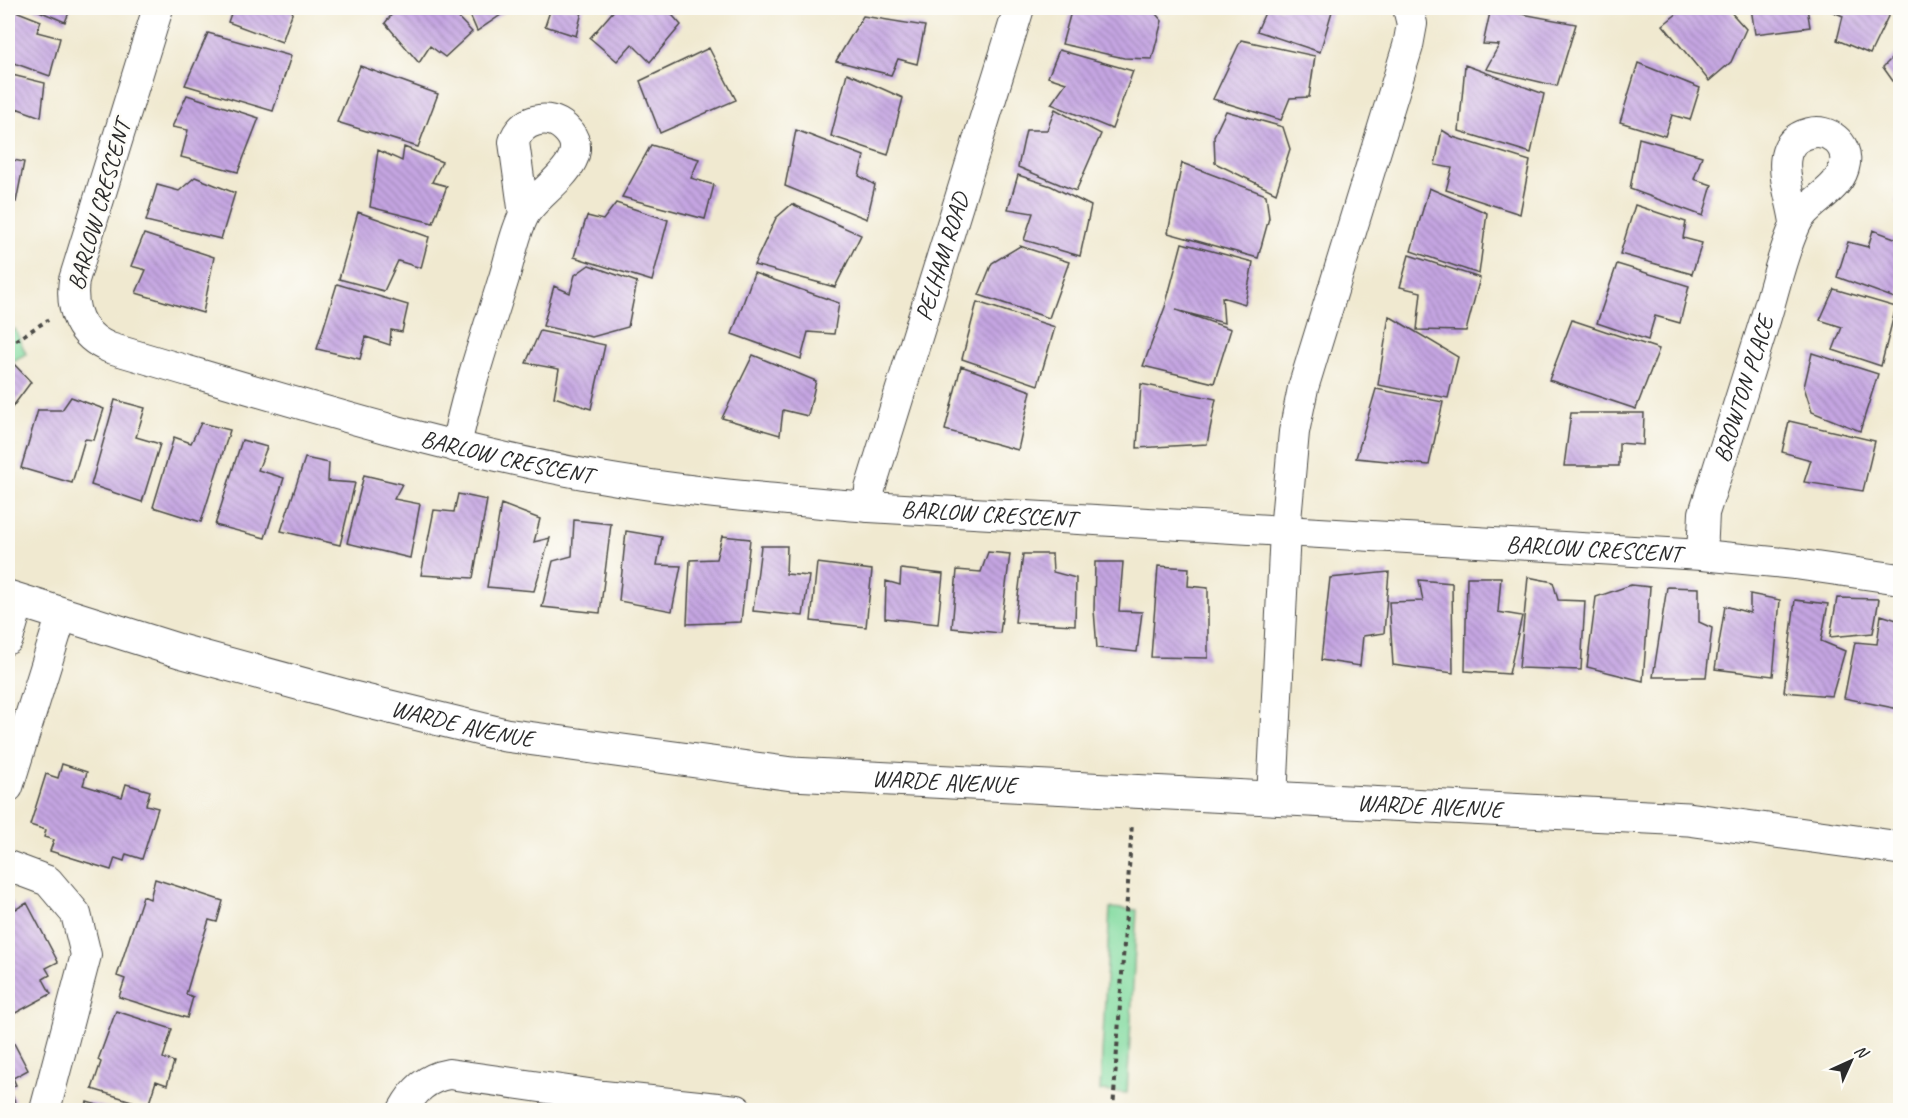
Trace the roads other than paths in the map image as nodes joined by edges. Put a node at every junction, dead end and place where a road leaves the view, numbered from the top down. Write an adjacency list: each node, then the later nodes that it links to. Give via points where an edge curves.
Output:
1 (158, 8): 6 (street, BARLOW CRESCENT, via 74,280 73,305 78,321 87,334 110,348)
2 (1019, 8): 7 (street, PELHAM ROAD, via 870,489)
3 (1408, 8): 8 (street, via 1412,24 1408,46 1301,399 1291,453)
4 (524, 215): 6 (street)
5 (1795, 223): 9 (street, BROWTON PLACE, via 1704,513)
6 (456, 447): 7 (street, BARLOW CRESCENT, via 590,476 751,497)
7 (868, 507): 8 (street, BARLOW CRESCENT)
8 (1285, 531): 9 (street, BARLOW CRESCENT); 15 (street)
9 (1702, 555): 10 (street, BARLOW CRESCENT)
10 (1900, 579)
11 (13, 599): 12 (main road, WARDE AVENUE); 13 (street)
12 (62, 614): 14 (street); 15 (main road, WARDE AVENUE, via 191,654 505,735 792,774)
13 (8, 639)
14 (8, 787)
15 (1272, 799): 16 (main road, WARDE AVENUE, via 1688,819)
16 (1900, 848)
17 (8, 867): 18 (street, via 48,881 76,914 87,955)
18 (45, 1110)
19 (403, 1110): 20 (street, via 425,1082 449,1074)
20 (737, 1110)

